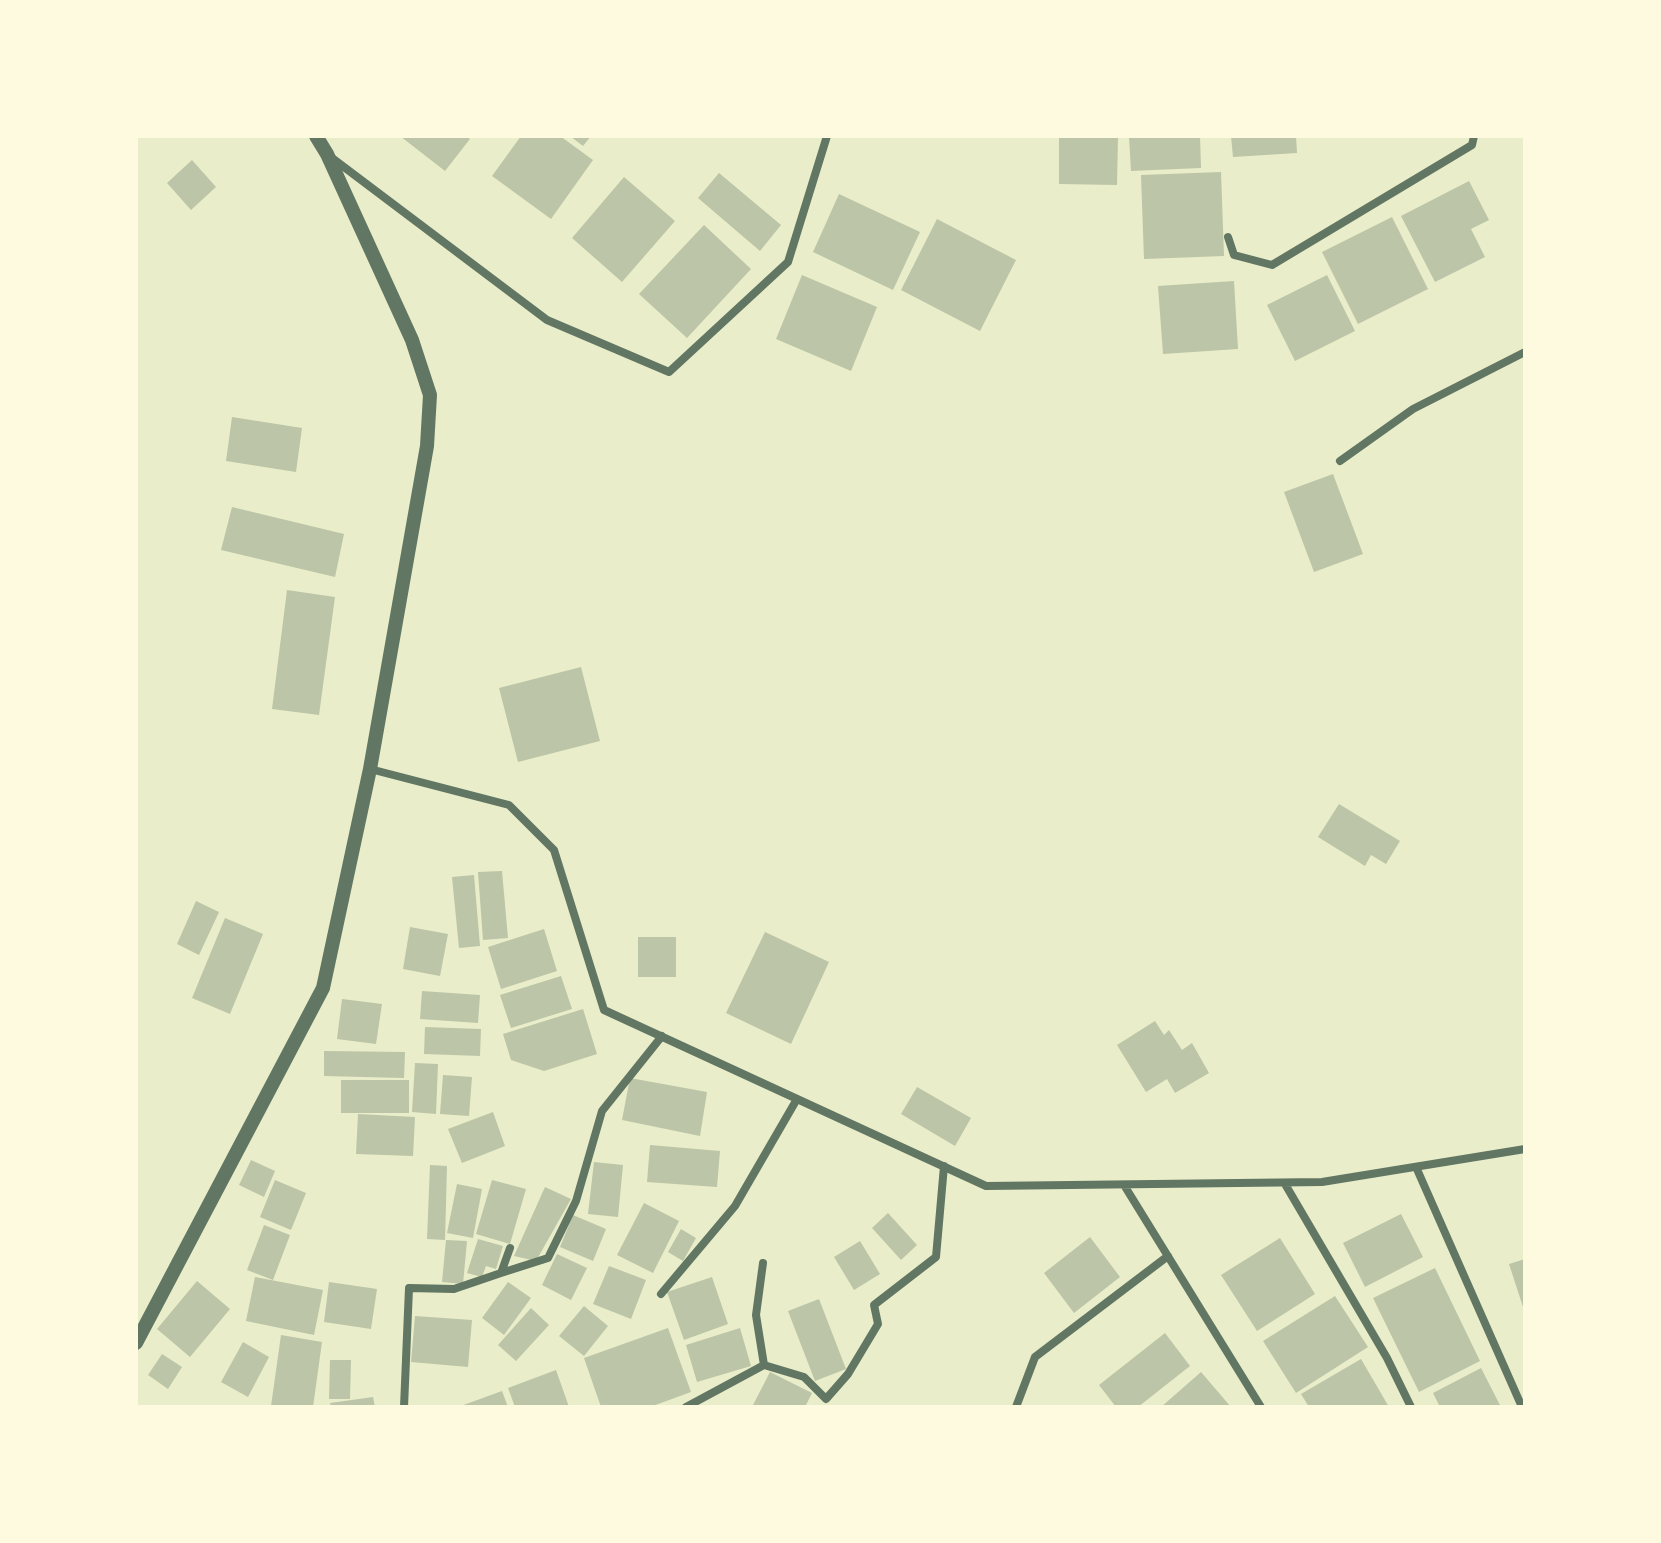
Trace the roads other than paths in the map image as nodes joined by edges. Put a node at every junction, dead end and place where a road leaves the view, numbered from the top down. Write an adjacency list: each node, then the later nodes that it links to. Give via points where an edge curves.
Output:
1 (316, 136): 4 (street)
2 (827, 136): 4 (street, via 788,262 669,372 547,320)
3 (1474, 136): 5 (street, via 1472,145 1272,265 1234,255)
4 (327, 154): 8 (street, via 412,340 430,395 427,446)
5 (1228, 237)
6 (1525, 352): 7 (street, via 1413,409)
7 (1340, 461)
8 (370, 769): 9 (street, via 509,805 554,850 604,1010); 21 (street, via 323,988)
9 (662, 1036): 10 (street); 19 (street, via 602,1111 576,1201 548,1258)
10 (797, 1099): 12 (street); 20 (street, via 735,1206)
11 (1525, 1149): 13 (street)
12 (944, 1166): 15 (street, via 986,1186); 22 (street, via 936,1257 874,1305 878,1324 826,1399 804,1377)
13 (1416, 1167): 14 (street); 28 (street)
14 (1285, 1184): 15 (street); 27 (street)
15 (1124, 1185): 17 (street)
16 (510, 1248): 19 (street)
17 (1168, 1256): 25 (street, via 1035,1357); 26 (street)
18 (763, 1263): 22 (street, via 756,1315)
19 (501, 1273): 23 (street, via 454,1289 409,1288)
20 (661, 1294)
21 (136, 1343)
22 (764, 1365): 24 (street)
23 (404, 1407)
24 (686, 1407)
25 (1016, 1407)
26 (1261, 1407)
27 (1411, 1407)
28 (1522, 1407)

